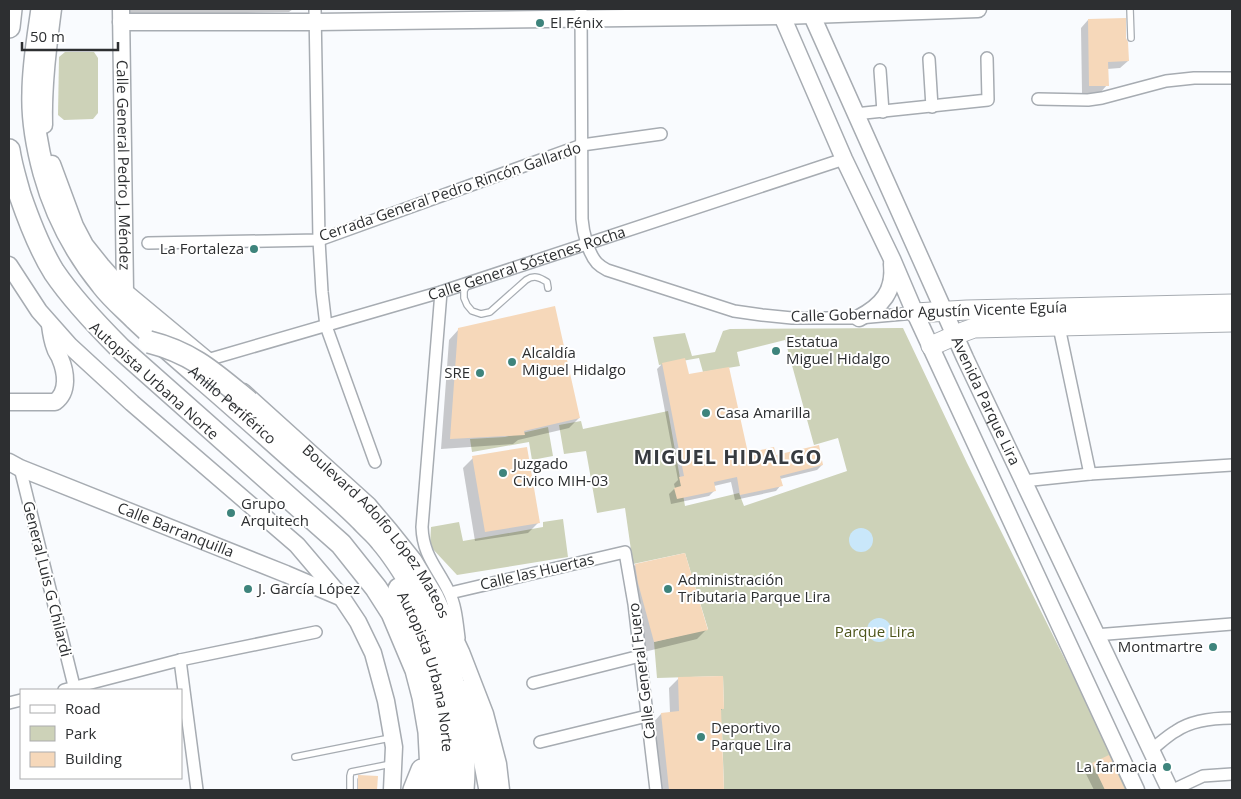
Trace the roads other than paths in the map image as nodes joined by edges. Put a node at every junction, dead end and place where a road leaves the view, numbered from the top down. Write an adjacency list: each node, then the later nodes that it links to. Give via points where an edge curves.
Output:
1 (11, 9): 12 (highway)
2 (35, 9): 45 (highway, Autopista Urbana Norte, via 27,60 26,103 30,138 43,191 60,233 82,271 122,319)
3 (42, 9): 65 (highway, Anillo Periférico, via 33,94 39,152 55,205 83,260 103,287 166,348 343,502 380,540 429,614)
4 (53, 9): 34 (main road, Boulevard Adolfo López Mateos, via 44,126 53,170 86,245)
5 (978, 9): 8 (main road)
6 (1130, 9): 13 (lane)
7 (780, 12): 8 (main road); 9 (main road); 25 (main road, Avenida Parque Lira)
8 (810, 12): 21 (main road, Avenida Parque Lira)
9 (581, 13): 11 (main road); 23 (street, Calle Gobernador Agustín Vicente Eguía)
10 (121, 15): 11 (main road); 34 (main road, Calle General Pedro J. Méndez)
11 (316, 15): 27 (street)
12 (9, 27)
13 (1131, 38)
14 (987, 58): 19 (street, via 988,100)
15 (929, 59): 19 (street)
16 (880, 70): 20 (street)
17 (1232, 78): 18 (street, via 1166,81 1088,100)
18 (1038, 99)
19 (932, 107): 20 (street)
20 (883, 112): 21 (street)
21 (855, 114): 37 (main road, Avenida Parque Lira)
22 (661, 134): 23 (street, Cerrada General Pedro Rincón Gallardo)
23 (582, 145): 27 (street, Cerrada General Pedro Rincón Gallardo); 29 (street, Calle Gobernador Agustín Vicente Eguía, via 582,219)
24 (9, 150): 80 (highway, Anillo Periférico, via 16,182 38,240 54,271 92,320 341,544 376,588 392,613 416,670 429,732)
25 (844, 159): 29 (street, Calle General Sóstenes Rocha); 30 (main road, Avenida Parque Lira)
26 (9, 191): 74 (highway, Autopista Urbana Norte, via 18,220 41,264 76,309 186,412 330,534 354,563 395,631 412,684 422,739)
27 (320, 240): 28 (street, Cerrada General Pedro Rincón Gallardo); 42 (street)
28 (148, 243)
29 (588, 244): 32 (street, Calle General Sóstenes Rocha); 39 (street, Calle Gobernador Agustín Vicente Eguía, via 595,262 607,270 734,310 792,318)
30 (892, 259): 38 (main road, Avenida Parque Lira); 39 (main road, via 893,276 887,294 875,309)
31 (9, 265): 41 (main road)
32 (468, 283): 33 (lane, via 464,298 472,311 481,314 490,312 532,276 547,282); 35 (street, Calle General Sóstenes Rocha)
33 (548, 288)
34 (125, 292): 47 (main road, Boulevard Adolfo López Mateos)
35 (441, 292): 42 (street, Calle General Sóstenes Rocha); 55 (street, via 422,533 426,552)
36 (1232, 304): 37 (main road, Calle Gobernador Agustín Vicente Eguía)
37 (943, 311): 38 (main road, Calle Gobernador Agustín Vicente Eguía); 44 (main road, Avenida Parque Lira)
38 (915, 313): 39 (street, Calle Gobernador Agustín Vicente Eguía); 46 (main road, Avenida Parque Lira)
39 (859, 318)
40 (1232, 322): 43 (main road, Calle Gobernador Agustín Vicente Eguía)
41 (50, 325): 48 (main road, via 64,370 64,393 55,402); 56 (main road, via 132,402 297,545)
42 (326, 326): 47 (street, Calle General Sóstenes Rocha); 49 (street)
43 (1059, 327): 44 (main road, Calle Gobernador Agustín Vicente Eguía, via 974,328); 52 (street)
44 (955, 336): 46 (main road, Calle Gobernador Agustín Vicente Eguía); 53 (main road, Avenida Parque Lira)
45 (149, 342): 61 (highway, bridge, via 167,346 214,373 367,510 408,563); 81 (highway, Autopista Urbana Norte, via 330,502 378,554 407,603 432,660 446,727)
46 (931, 346): 84 (main road, Avenida Parque Lira)
47 (207, 360): 61 (main road, Boulevard Adolfo López Mateos, via 390,530 435,596)
48 (9, 402)
49 (375, 462)
50 (14, 465): 56 (main road, Calle Barranquilla); 64 (street, General Luis G Chilardi)
51 (1232, 465): 52 (street)
52 (1090, 474): 53 (street)
53 (1023, 481): 59 (main road, Avenida Parque Lira)
54 (625, 552): 55 (street, Calle las Huertas); 60 (street, Calle General Fuero)
55 (450, 593): 61 (street)
56 (342, 598): 68 (main road, via 358,622 372,653 386,701)
57 (1232, 624): 59 (street)
58 (316, 632): 62 (street)
59 (1096, 635): 70 (main road, Avenida Parque Lira)
60 (640, 656): 63 (street); 66 (street, Calle General Fuero)
61 (460, 659): 75 (highway)
62 (180, 660): 64 (street); 76 (street)
63 (533, 683)
64 (71, 689)
65 (457, 697): 75 (highway); 82 (highway, Anillo Periférico, via 464,750)
66 (647, 716): 69 (street); 83 (street, Calle General Fuero)
67 (1232, 718): 70 (street, via 1195,722 1176,730)
68 (392, 738): 71 (lane); 72 (main road)
69 (540, 742)
70 (1151, 750): 85 (main road, Avenida Parque Lira)
71 (295, 756)
72 (393, 763): 77 (lane, via 351,772); 78 (main road)
73 (1232, 774): 85 (street, via 1203,776)
74 (421, 780): 79 (highway)
75 (489, 789)
76 (197, 790)
77 (350, 790)
78 (392, 790)
79 (414, 790)
80 (430, 790)
81 (447, 790)
82 (463, 790)
83 (656, 790)
84 (1136, 790)
85 (1171, 790)

